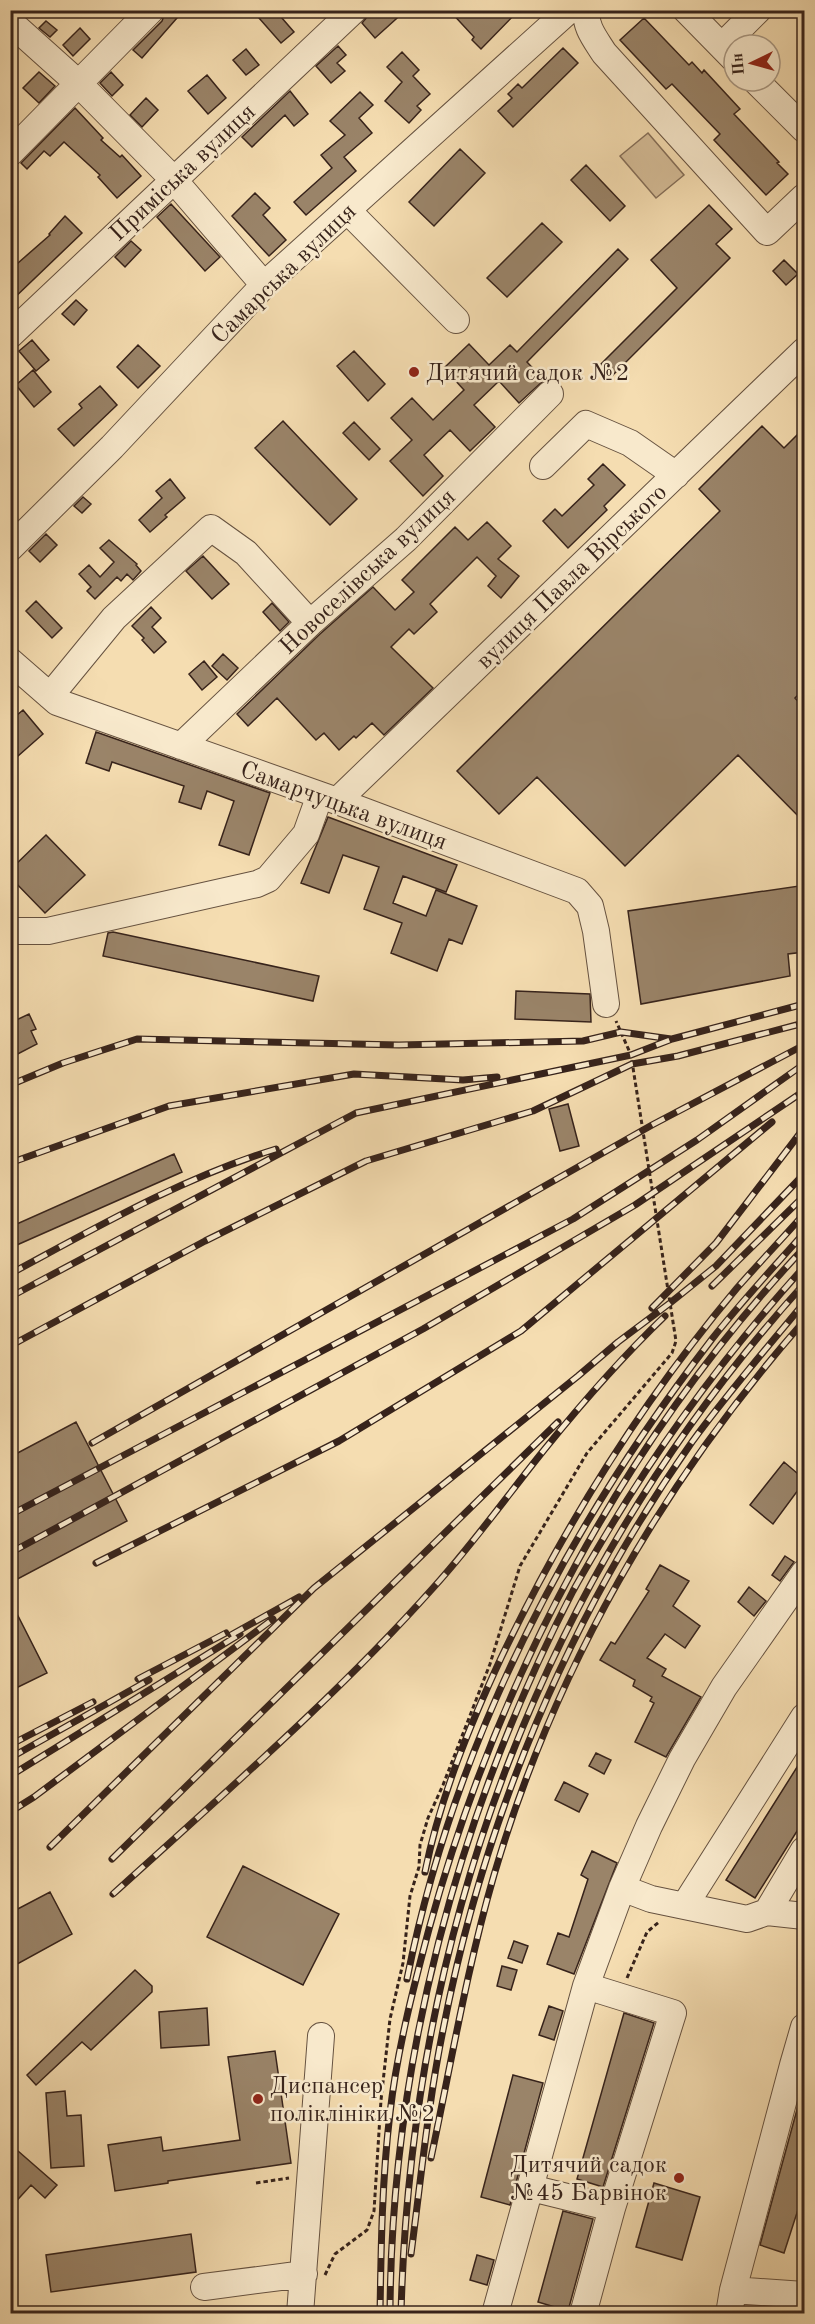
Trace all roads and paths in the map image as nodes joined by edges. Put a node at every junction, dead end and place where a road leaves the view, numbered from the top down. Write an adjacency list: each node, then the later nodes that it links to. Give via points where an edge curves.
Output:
1 (151, 10): 10 (street)
2 (354, 10): 14 (street, Приміська вулиця)
3 (569, 10): 16 (street, Самарська вулиця)
4 (587, 10): 15 (street, via 592,35 604,53 767,232)
5 (686, 10): 9 (street)
6 (758, 10): 8 (street)
7 (10, 22): 10 (street)
8 (742, 33)
9 (722, 47)
10 (78, 83): 13 (street); 14 (street)
11 (768, 93): 12 (street)
12 (804, 129)
13 (10, 153)
14 (173, 179): 17 (street); 19 (street, Приміська вулиця)
15 (804, 197)
16 (348, 210): 17 (street, Самарська вулиця); 18 (street)
17 (264, 285): 24 (street, Самарська вулиця, via 112,447)
18 (456, 320)
19 (10, 335)
20 (804, 351): 23 (street, вулиця Павла Вірського)
21 (550, 394): 25 (street, Новоселівська вулиця, via 406,540)
22 (543, 466): 23 (street, via 586,424 630,443)
23 (676, 475): 29 (street, вулиця Павла Вірського)
24 (10, 548)
25 (310, 623): 27 (street, via 246,554 211,528 114,618); 28 (street, Новоселівська вулиця)
26 (10, 661): 27 (street, Самарчуцька вулиця)
27 (50, 696): 28 (street, Самарчуцька вулиця, via 57,702)
28 (181, 746): 29 (street, Самарчуцька вулиця)
29 (329, 798): 30 (street, via 306,834 268,879 257,884 48,931); 31 (street, Самарчуцька вулиця, via 577,891 590,906)
30 (10, 928)
31 (606, 1004): 48 (path, via 631,1055 676,1341 672,1353 587,1453 520,1566 489,1664 420,1845 403,1963 390,2019 374,2211 367,2230)
32 (802, 1581): 35 (street, via 724,1687 649,1826)
33 (804, 1717): 36 (street)
34 (804, 1850): 37 (street)
35 (622, 1888): 36 (street); 39 (street)
36 (676, 1903): 37 (street, via 747,1919); 40 (path, via 647,1932)
37 (766, 1912): 38 (street)
38 (804, 1916)
39 (586, 1986): 40 (street); 46 (street)
40 (619, 1996): 47 (street, via 673,2013)
41 (804, 2027): 43 (street)
42 (321, 2036): 44 (street)
43 (799, 2067): 51 (street)
44 (311, 2172): 45 (path); 48 (street)
45 (256, 2183)
46 (531, 2188): 47 (street); 53 (street)
47 (612, 2208): 54 (street)
48 (314, 2274): 49 (street); 52 (street)
49 (204, 2287)
50 (804, 2295): 51 (street)
51 (731, 2302)
52 (300, 2313)
53 (495, 2313)
54 (583, 2313)

